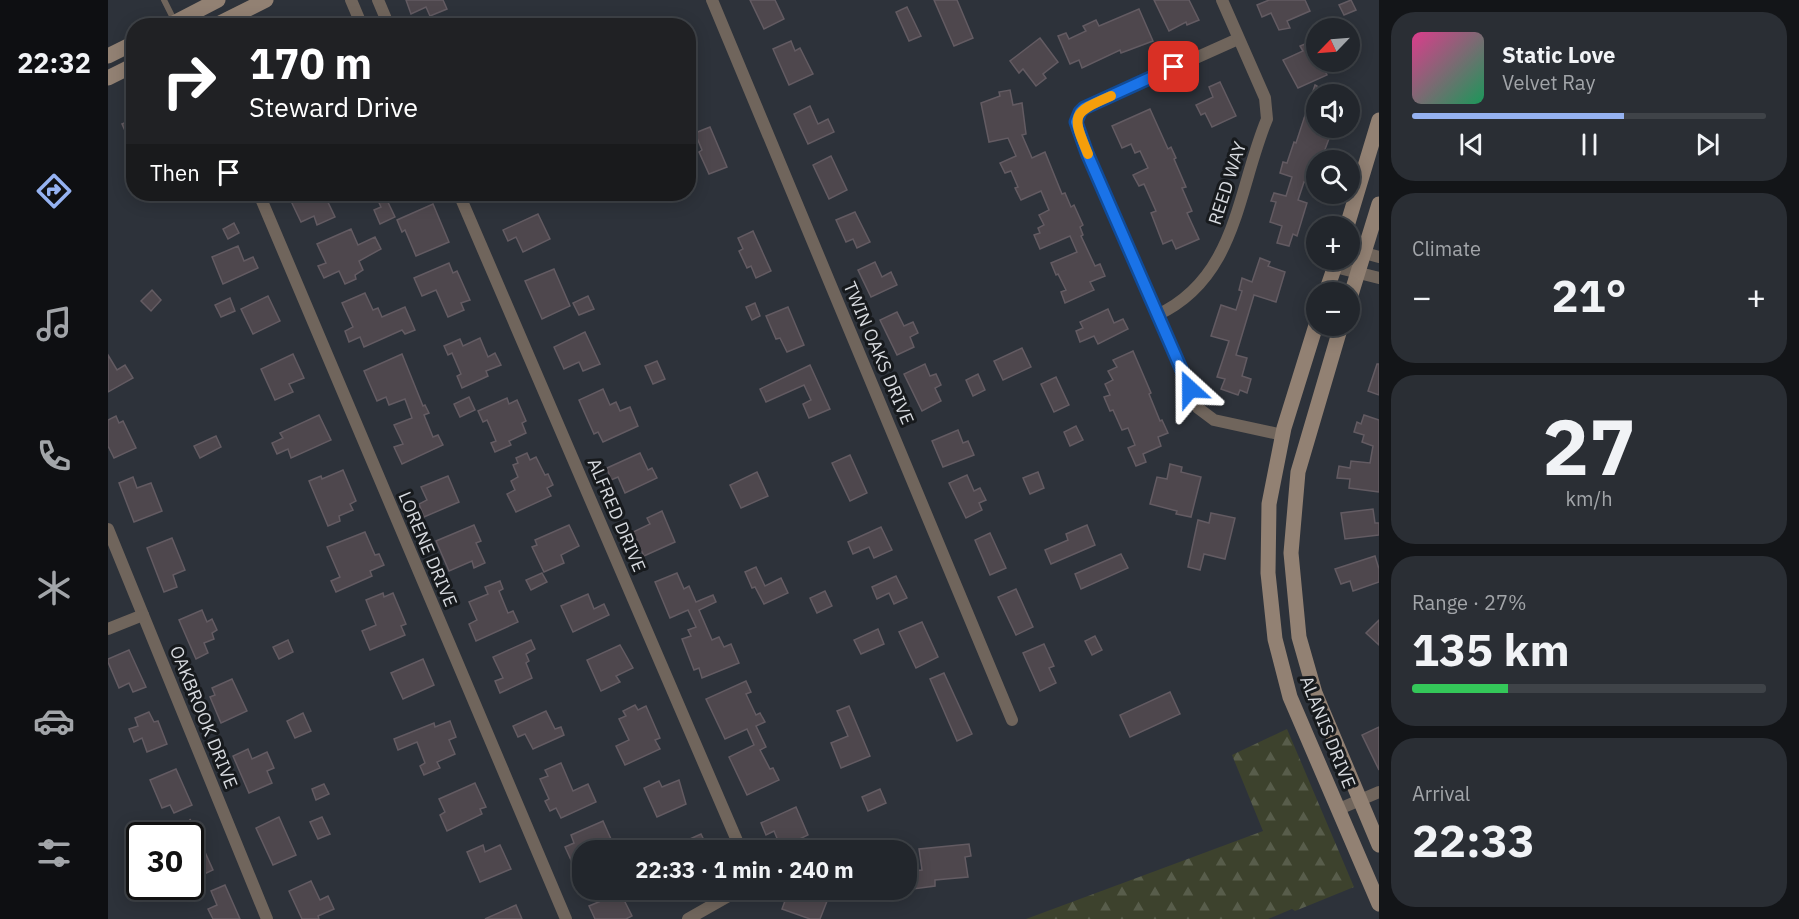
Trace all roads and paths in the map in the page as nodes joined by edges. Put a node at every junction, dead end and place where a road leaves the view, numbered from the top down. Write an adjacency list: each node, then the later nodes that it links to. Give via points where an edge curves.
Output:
1 (164, 0): 8 (lane)
2 (218, 0): 9 (main road)
3 (266, 0): 10 (main road)
4 (351, 0): 11 (street)
5 (378, 0): 12 (street)
6 (712, 0): 35 (street, TWIN OAKS DRIVE)
7 (1222, 0): 13 (street, REED WAY)
8 (171, 18)
9 (184, 18)
10 (230, 18)
11 (359, 18)
12 (386, 18)
13 (1238, 39): 28 (street, REED WAY, via 1265,98 1267,119 1226,243 1212,269 1193,292); 28 (street, via 1089,105 1077,117 1079,133)
14 (126, 47): 15 (main road)
15 (108, 56)
16 (126, 69): 17 (main road)
17 (108, 78)
18 (1379, 120): 22 (main road)
19 (262, 201): 44 (street, LORENE DRIVE)
20 (462, 201): 39 (street, ALFRED DRIVE)
21 (1379, 204): 23 (main road)
22 (1350, 216)
23 (1364, 253): 25 (main road)
24 (1351, 270): 25 (street)
25 (1358, 273): 26 (street); 27 (main road)
26 (1379, 279)
27 (1355, 282)
28 (1157, 315): 31 (street, via 1198,408 1205,415)
29 (1313, 336): 31 (main road, ALANIS DRIVE)
30 (1338, 336): 37 (main road, ALANIS DRIVE, via 1298,472 1291,552 1299,637 1315,693)
31 (1282, 435): 38 (main road, ALANIS DRIVE, via 1269,504 1268,573 1275,639 1290,696)
32 (108, 529): 33 (street, OAKBROOK DRIVE)
33 (143, 615): 34 (street); 43 (street, OAKBROOK DRIVE)
34 (108, 629)
35 (1012, 720)
36 (1379, 792): 37 (street)
37 (1360, 800): 38 (street); 40 (main road, ALANIS DRIVE)
38 (1339, 809): 42 (main road, ALANIS DRIVE)
39 (737, 840)
40 (1379, 845)
41 (721, 900): 45 (street)
42 (1379, 904)
43 (267, 919)
44 (566, 919)
45 (688, 919)

